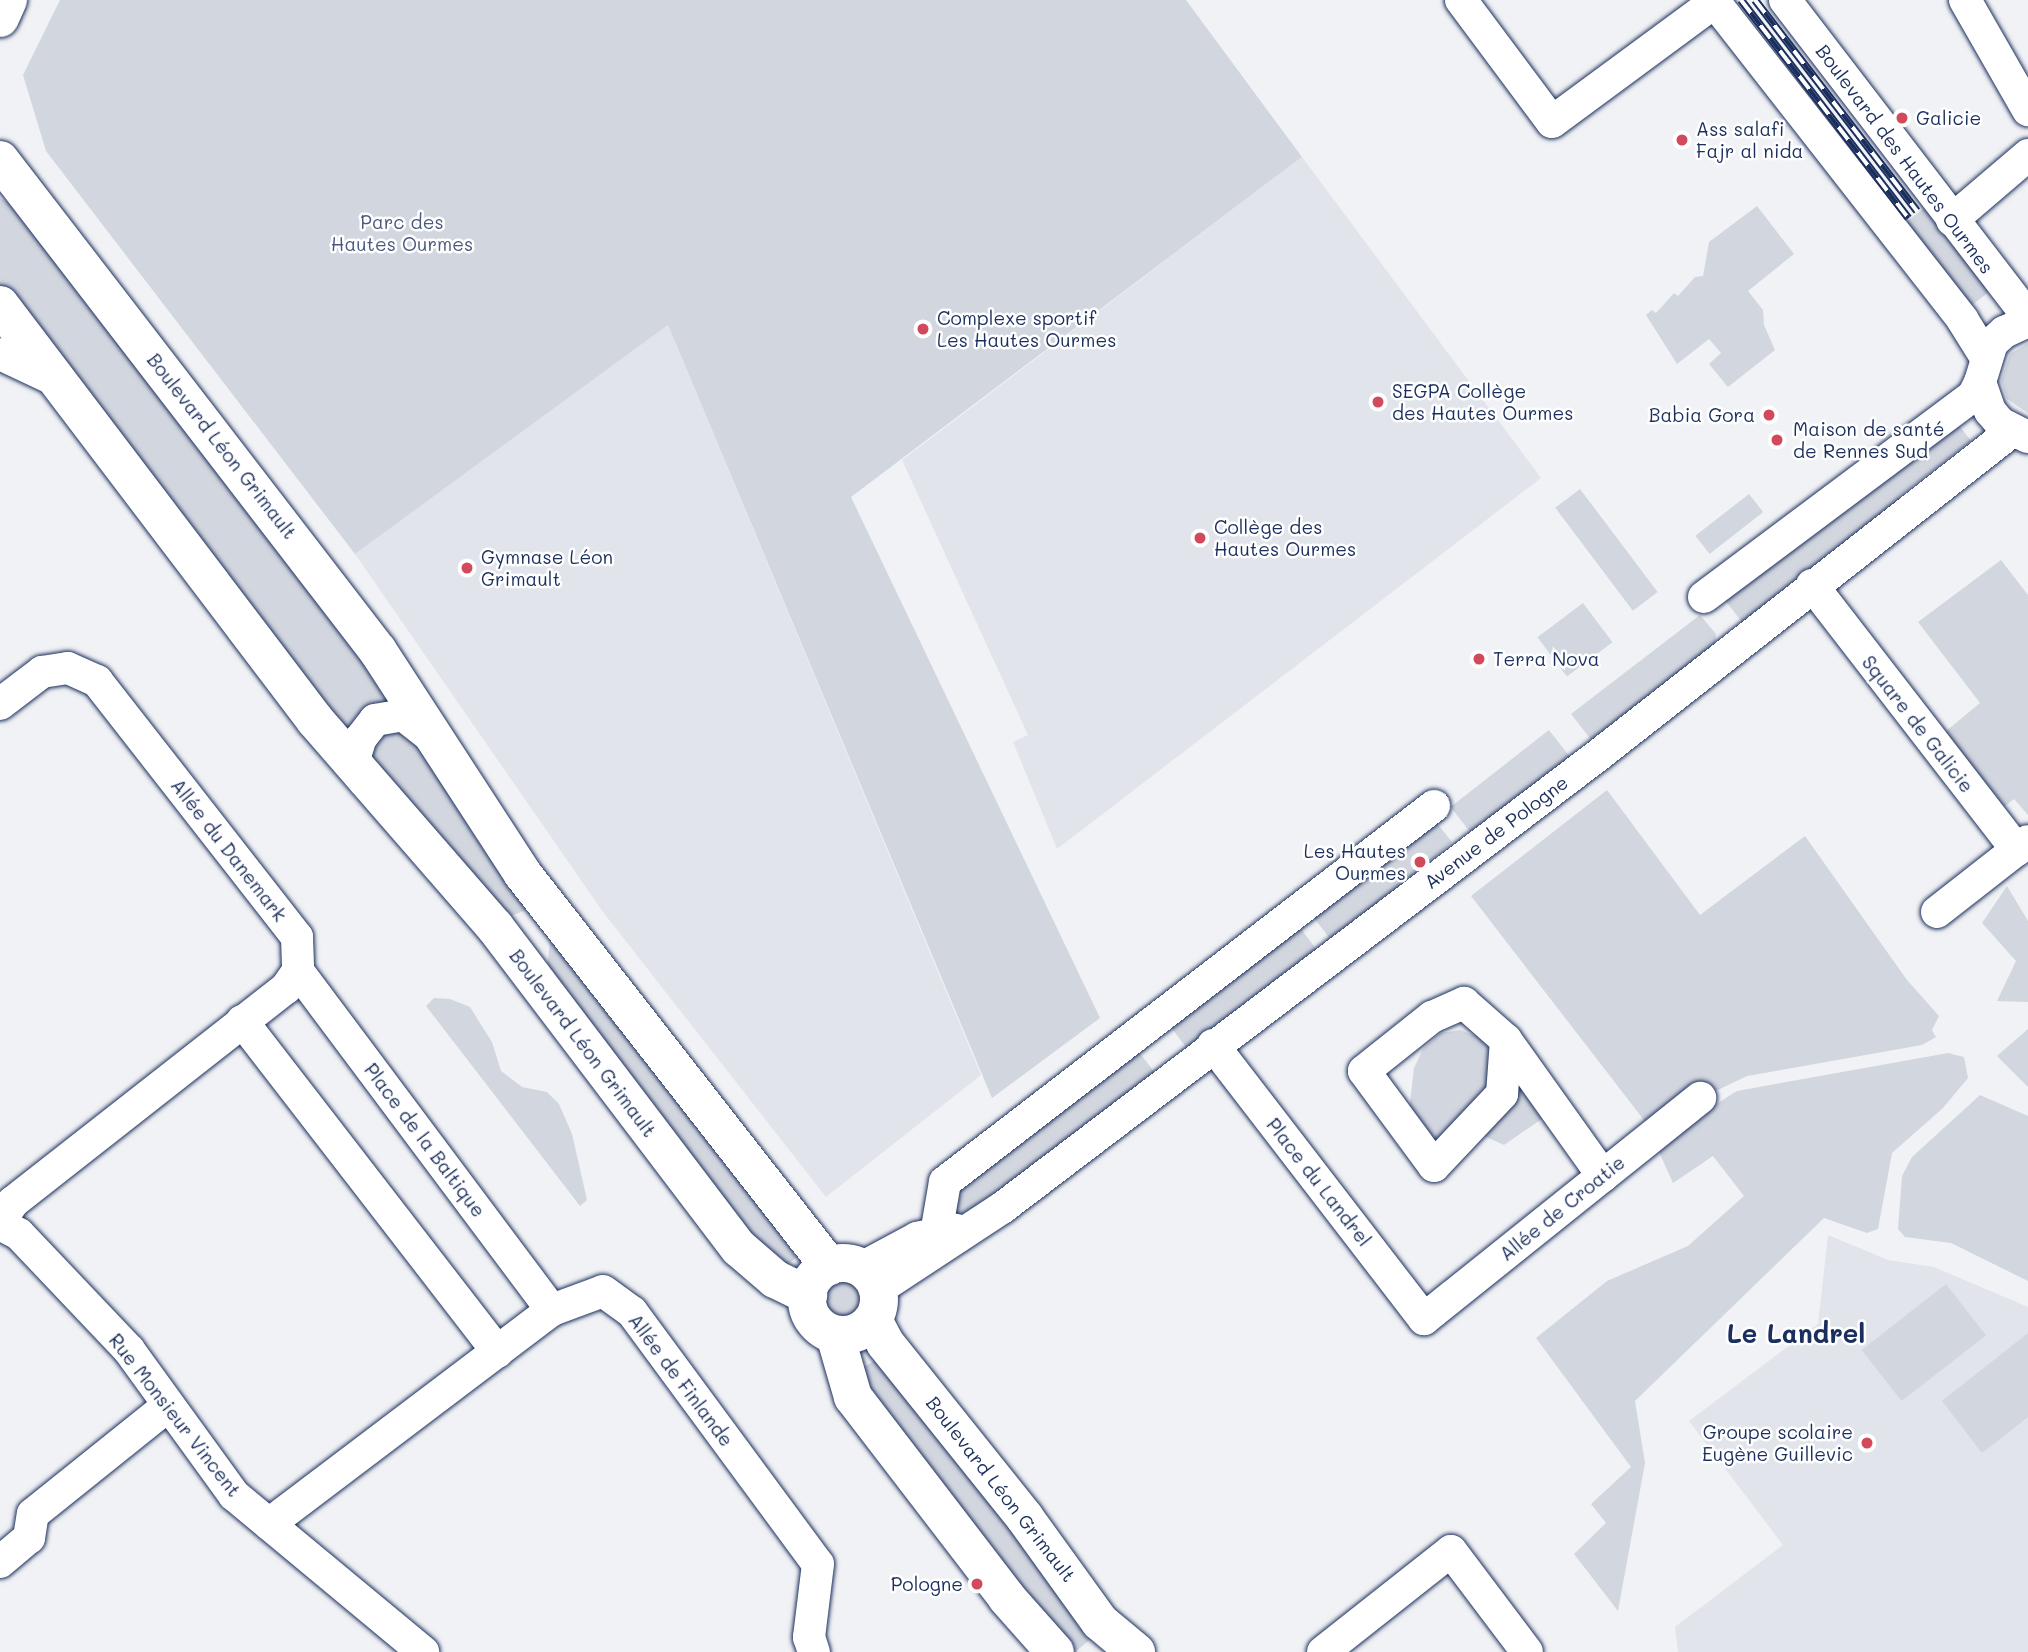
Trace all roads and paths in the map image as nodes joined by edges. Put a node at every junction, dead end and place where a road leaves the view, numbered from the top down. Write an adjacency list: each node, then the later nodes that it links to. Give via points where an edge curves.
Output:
1 (8, 0): 6 (main road)
2 (1461, 0): 5 (street, via 1552,122)
3 (1785, 0): 12 (street, Boulevard des Hautes Ourmes)
4 (1965, 0): 7 (street)
5 (1714, 1): 16 (street, via 1962,319)
6 (0, 18)
7 (2028, 110)
8 (2028, 155): 12 (street)
9 (0, 160): 11 (main road, Boulevard Léon Grimault)
10 (0, 184): 11 (main road)
11 (47, 220): 22 (main road, Boulevard Léon Grimault, via 362,630)
12 (1952, 220): 14 (street, Boulevard des Hautes Ourmes)
13 (0, 305): 17 (main road, Boulevard Léon Grimault)
14 (2028, 319): 16 (street, via 2004,332)
15 (0, 354): 17 (street)
16 (1983, 369): 18 (street, via 1990,411); 20 (street, via 1973,396)
17 (64, 384): 23 (main road, Boulevard Léon Grimault)
18 (2020, 434): 19 (street, Avenue de Pologne)
19 (1812, 585): 25 (street, Square de Galicie); 30 (street, Avenue de Pologne, via 1596,757)
20 (1704, 597)
21 (0, 704): 27 (street, Allée du Danemark, via 42,672 68,668 97,681 297,937)
22 (434, 739): 23 (street, Boulevard Léon Grimault, via 403,715 375,720 355,756); 36 (main road, Boulevard Léon Grimault, via 537,893)
23 (364, 781): 36 (main road, Boulevard Léon Grimault, via 495,927 739,1248 786,1287)
24 (1434, 806): 35 (street, via 945,1182)
25 (2022, 846): 26 (street)
26 (1937, 912)
27 (298, 971): 28 (street, via 286,988); 37 (street, Place de la Baltique)
28 (242, 1021): 33 (street, via 13,1202); 39 (street)
29 (1506, 1040): 29 (street, via 1464,1003 1432,1017 1364,1071 1434,1166 1502,1094); 32 (street)
30 (1213, 1045): 34 (street, Avenue de Pologne); 38 (street, Place du Landrel)
31 (1700, 1098): 32 (street, Allée de Croatie)
32 (1603, 1175): 38 (street, Allée de Croatie)
33 (0, 1223): 40 (street, Rue Monsieur Vincent, via 19,1234 129,1350)
34 (974, 1227): 35 (street, Avenue de Pologne); 36 (street, Avenue de Pologne)
35 (936, 1234): 36 (street, Avenue de Pologne, via 905,1244)
36 (850, 1288): 45 (main road, via 814,1320 835,1335 853,1396 1007,1598); 46 (main road, Boulevard Léon Grimault, via 885,1343 1025,1518 1100,1622)
37 (552, 1310): 39 (street, Allée de Finlande); 44 (street, Allée de Finlande, via 603,1292 632,1312 818,1564 809,1637)
38 (1424, 1319)
39 (498, 1352): 41 (street, Allée de Finlande)
40 (168, 1406): 41 (street, Rue Monsieur Vincent, via 234,1495); 42 (street, via 33,1514 29,1538)
41 (269, 1524): 43 (street, Rue Monsieur Vincent)
42 (0, 1562)
43 (423, 1652)
44 (814, 1652)
45 (1055, 1652)
46 (1136, 1652)
47 (1323, 1652): 48 (street, via 1451,1551)
48 (1527, 1652)

